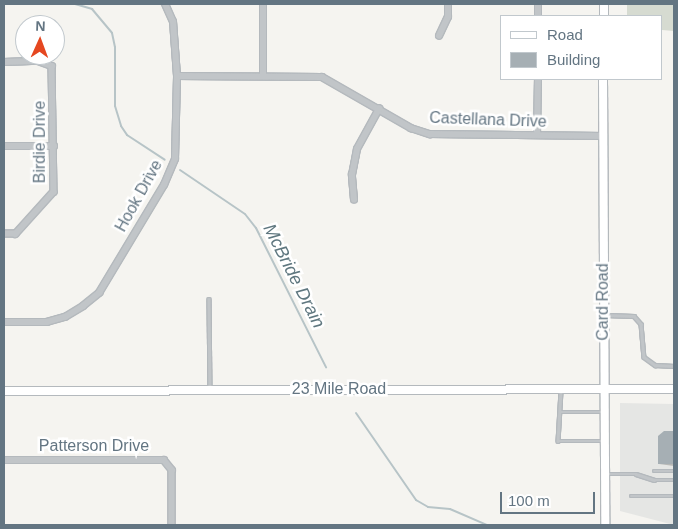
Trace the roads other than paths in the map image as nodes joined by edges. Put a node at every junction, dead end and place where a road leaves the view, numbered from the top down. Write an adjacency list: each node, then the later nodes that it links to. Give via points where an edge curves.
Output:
1 (165, 4): 6 (street, Hook Drive, via 175,36)
2 (263, 4): 7 (street)
3 (448, 4): 4 (street, via 448,16)
4 (439, 36)
5 (4, 62): 14 (street, Birdie Drive, via 38,61 52,66)
6 (177, 76): 7 (street, Castellana Drive); 19 (street, Hook Drive, via 175,159 164,185 99,293 65,317 48,322)
7 (263, 76): 10 (street, Castellana Drive, via 322,77)
8 (538, 80): 11 (street)
9 (603, 80): 12 (main road, Card Road)
10 (379, 109): 11 (street, Castellana Drive, via 410,128 430,134); 15 (street, via 358,149 352,175)
11 (538, 135): 12 (street, Castellana Drive)
12 (603, 136): 18 (main road, Card Road)
13 (4, 146): 14 (street)
14 (54, 146): 16 (street, Birdie Drive, via 54,192 16,234)
15 (354, 200)
16 (4, 234)
17 (210, 299): 23 (lane)
18 (603, 315): 20 (lane, via 634,316 641,324 644,357 655,364); 22 (main road, Card Road)
19 (4, 322)
20 (674, 366)
21 (561, 389): 22 (main road, 23 Mile Road); 23 (main road, 23 Mile Road); 26 (lane)
22 (603, 389): 24 (main road, 23 Mile Road); 27 (main road, Card Road)
23 (210, 390): 25 (main road, 23 Mile Road)
24 (674, 390)
25 (4, 391)
26 (560, 412): 27 (lane); 28 (lane, via 558,441)
27 (604, 412): 28 (main road, Card Road)
28 (604, 441): 32 (main road, Card Road)
29 (4, 460): 36 (street, Patterson Drive, via 164,460 171,465)
30 (654, 471): 31 (lane)
31 (674, 471)
32 (604, 474): 33 (lane, via 636,474 654,480); 37 (main road, Card Road)
33 (674, 480)
34 (631, 496): 35 (lane)
35 (674, 496)
36 (172, 525)
37 (605, 525)

